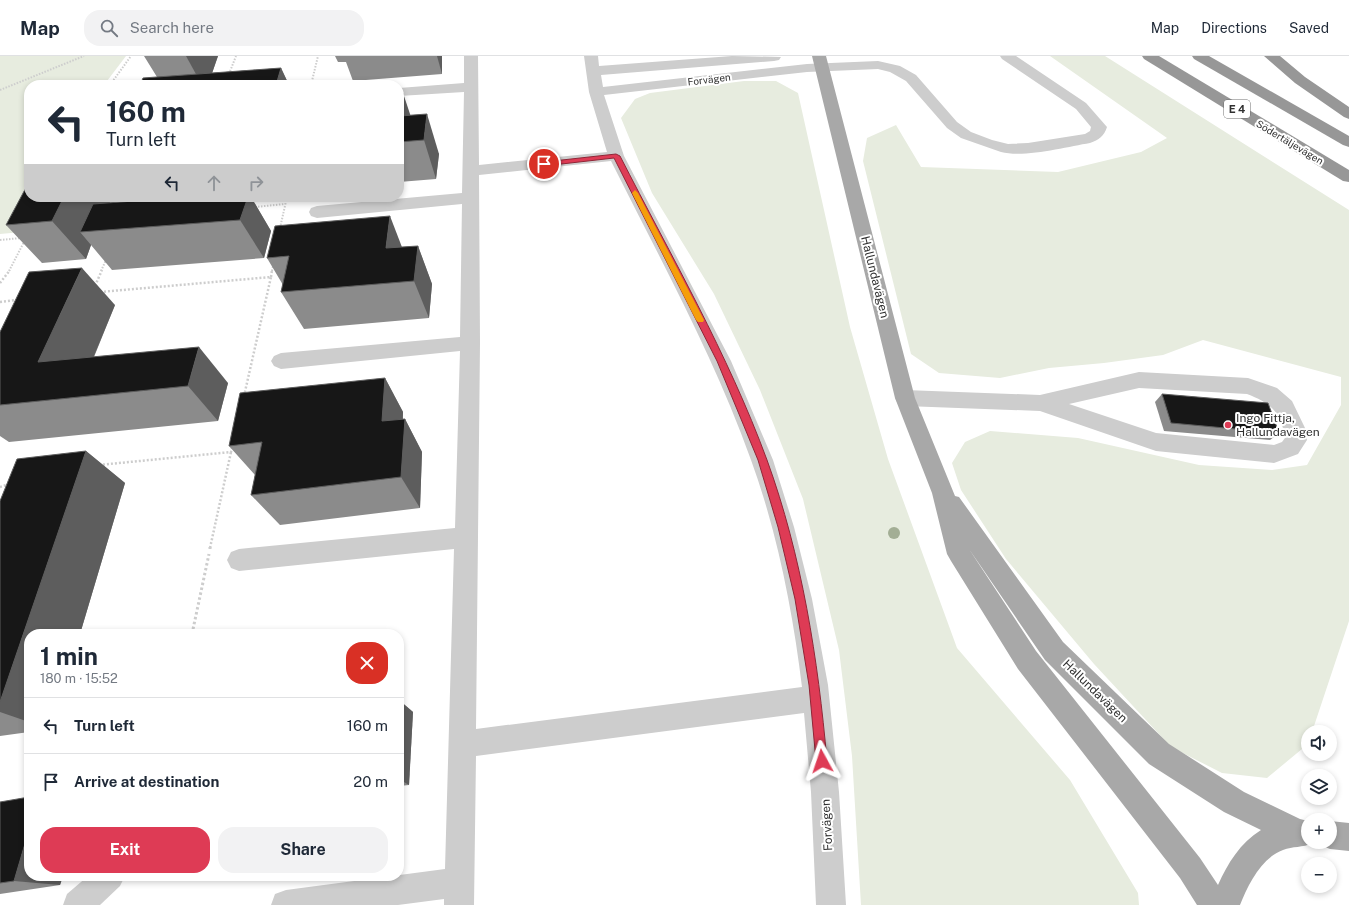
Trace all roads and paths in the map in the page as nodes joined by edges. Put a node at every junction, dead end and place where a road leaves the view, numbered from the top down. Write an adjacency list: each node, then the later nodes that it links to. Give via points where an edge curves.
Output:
1 (84, 56): 15 (path)
2 (131, 56): 16 (path)
3 (236, 56): 13 (path)
4 (318, 56): 17 (path)
5 (471, 56): 18 (street)
6 (1007, 56): 11 (street, Forvägen, via 1082,106 1099,126 1097,133 1090,138 1028,148 1007,149 986,144 952,125 911,78 895,69 878,65)
7 (1149, 56): 26 (highway, Södertäljevägen / E 4)
8 (1199, 56): 23 (highway, E 4)
9 (1271, 56): 22 (highway)
10 (785, 57): 12 (street, Forvägen)
11 (821, 62): 21 (street, Forvägen); 44 (main road, Hallundavägen)
12 (591, 64): 21 (street, Forvägen)
13 (228, 78)
14 (24, 80): 19 (path)
15 (25, 80)
16 (114, 80)
17 (312, 80)
18 (471, 88): 20 (street); 25 (street)
19 (0, 90)
20 (404, 92)
21 (596, 92): 24 (street, Forvägen)
22 (1349, 114)
23 (1349, 142)
24 (616, 156): 25 (street); 55 (street, Forvägen, via 721,361 762,460 783,527 800,599)
25 (471, 171): 27 (street)
26 (1349, 179)
27 (471, 198): 32 (street); 41 (street)
28 (129, 202): 31 (path)
29 (285, 204): 30 (path); 33 (path)
30 (254, 207)
31 (126, 209)
32 (317, 212)
33 (279, 233)
34 (0, 240): 38 (path, via 26,238 10,270)
35 (108, 256): 37 (path, via 93,292)
36 (274, 262): 37 (path)
37 (271, 277): 43 (path)
38 (0, 283)
39 (23, 300): 40 (path)
40 (0, 302)
41 (470, 343): 42 (street); 52 (street)
42 (281, 360)
43 (243, 398)
44 (905, 398): 45 (street); 51 (main road, Hallundavägen)
45 (1040, 403): 45 (street, via 1139,380 1248,386 1270,394 1285,407 1296,440 1290,448 1274,454 1156,442)
46 (233, 444): 47 (path)
47 (231, 452): 48 (path); 54 (path)
48 (93, 466)
49 (14, 483): 50 (path)
50 (0, 487)
51 (943, 493): 57 (main road, Hallundavägen, via 1054,651 1159,754 1234,802); 64 (main road, Hallundavägen, via 959,554 1027,660 1190,868)
52 (467, 537): 53 (street); 56 (street)
53 (239, 560)
54 (193, 629)
55 (816, 698): 56 (street); 63 (street, Forvägen, via 825,792)
56 (462, 744): 60 (street)
57 (1301, 832)
58 (1301, 833): 65 (main road, via 1270,838 1258,849 1235,878)
59 (104, 881): 61 (street)
60 (459, 893): 62 (street)
61 (78, 905)
62 (286, 905)
63 (831, 905)
64 (1214, 905)
65 (1224, 905)

